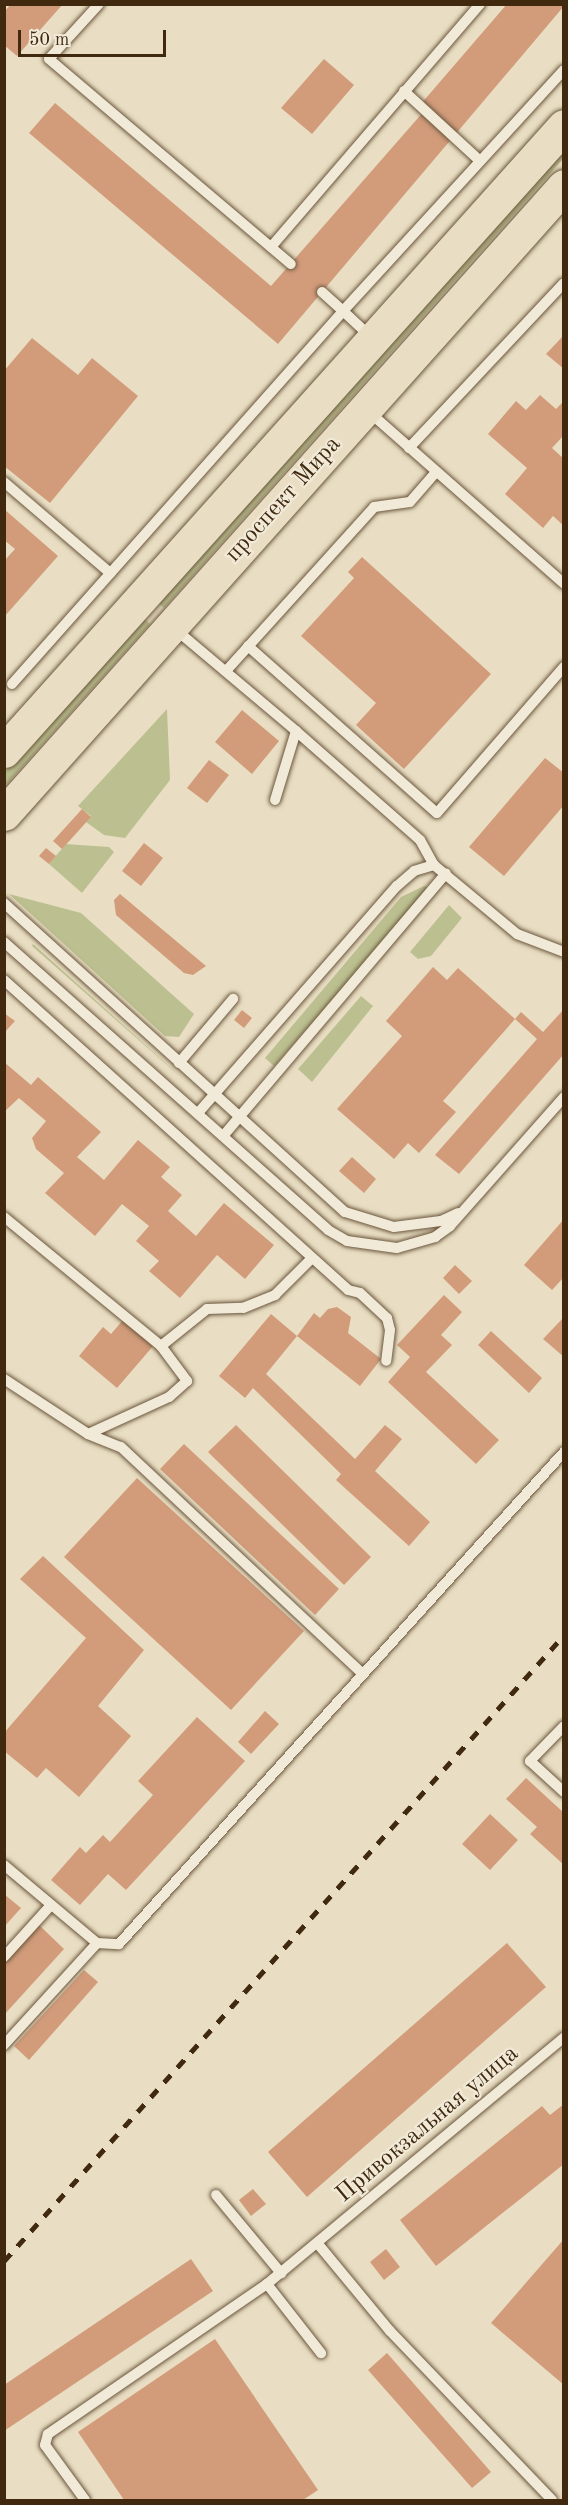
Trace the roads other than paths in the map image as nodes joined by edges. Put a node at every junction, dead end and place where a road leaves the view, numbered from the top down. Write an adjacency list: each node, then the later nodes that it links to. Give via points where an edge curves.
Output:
1 (99, 4): 8 (lane, via 49,59)
2 (480, 4): 4 (lane)
3 (564, 70): 6 (lane)
4 (404, 91): 6 (lane); 8 (lane)
5 (564, 126): 13 (main road, проспект Мира)
6 (480, 161): 12 (lane)
7 (564, 186): 14 (main road, проспект Мира)
8 (271, 247): 9 (lane)
9 (291, 264)
10 (564, 283): 15 (lane)
11 (322, 292): 12 (lane)
12 (343, 311): 13 (lane); 18 (lane)
13 (373, 339): 20 (main road, проспект Мира)
14 (365, 409): 15 (lane); 21 (main road, проспект Мира)
15 (409, 448): 16 (lane)
16 (436, 472): 19 (lane); 22 (lane, via 410,502 374,507)
17 (4, 482): 18 (lane)
18 (110, 573): 25 (lane)
19 (564, 584)
20 (141, 598): 21 (main road); 27 (main road, проспект Мира)
21 (172, 626): 24 (lane); 29 (main road, проспект Мира)
22 (248, 646): 23 (lane, via 437,813); 24 (lane)
23 (564, 667)
24 (226, 671): 26 (lane)
25 (12, 684)
26 (296, 731): 28 (lane); 30 (lane, via 420,840)
27 (4, 752)
28 (275, 800)
29 (4, 814)
30 (434, 866): 31 (lane); 38 (lane, via 414,871 397,886)
31 (446, 873): 34 (lane, via 517,934); 41 (lane)
32 (4, 903): 37 (lane)
33 (4, 942): 40 (lane)
34 (564, 952)
35 (4, 980): 45 (lane)
36 (233, 999): 37 (lane)
37 (179, 1063): 38 (lane)
38 (214, 1095): 40 (lane); 41 (lane)
39 (564, 1097): 43 (lane)
40 (198, 1113): 42 (lane)
41 (239, 1118): 42 (lane); 43 (lane, via 356,1218 394,1227 417,1227)
42 (224, 1136): 43 (lane, via 328,1230 347,1241 371,1247 420,1244 435,1238)
43 (465, 1209)
44 (4, 1217): 46 (lane)
45 (312, 1258): 46 (lane, via 276,1295 243,1308 207,1309); 47 (lane, via 387,1318 390,1330)
46 (161, 1346): 49 (lane, via 187,1381 169,1397)
47 (386, 1361)
48 (4, 1379): 49 (lane)
49 (88, 1434): 51 (lane, via 121,1448)
50 (564, 1452): 51 (lane)
51 (363, 1674): 56 (lane, via 119,1944)
52 (564, 1726): 53 (lane, via 530,1761)
53 (564, 1792)
54 (4, 1865): 55 (lane)
55 (51, 1905): 56 (lane); 57 (lane)
56 (97, 1943): 59 (lane)
57 (4, 1957)
58 (564, 2037): 61 (lane, Привокзальная улица)
59 (4, 2045)
60 (216, 2195): 62 (lane)
61 (318, 2244): 62 (lane, Привокзальная улица); 66 (lane, via 390,2331)
62 (280, 2273): 63 (lane, Привокзальная улица)
63 (267, 2284): 64 (lane); 65 (lane, Привокзальная улица, via 48,2434 45,2445)
64 (321, 2353)
65 (85, 2500)
66 (552, 2500)

